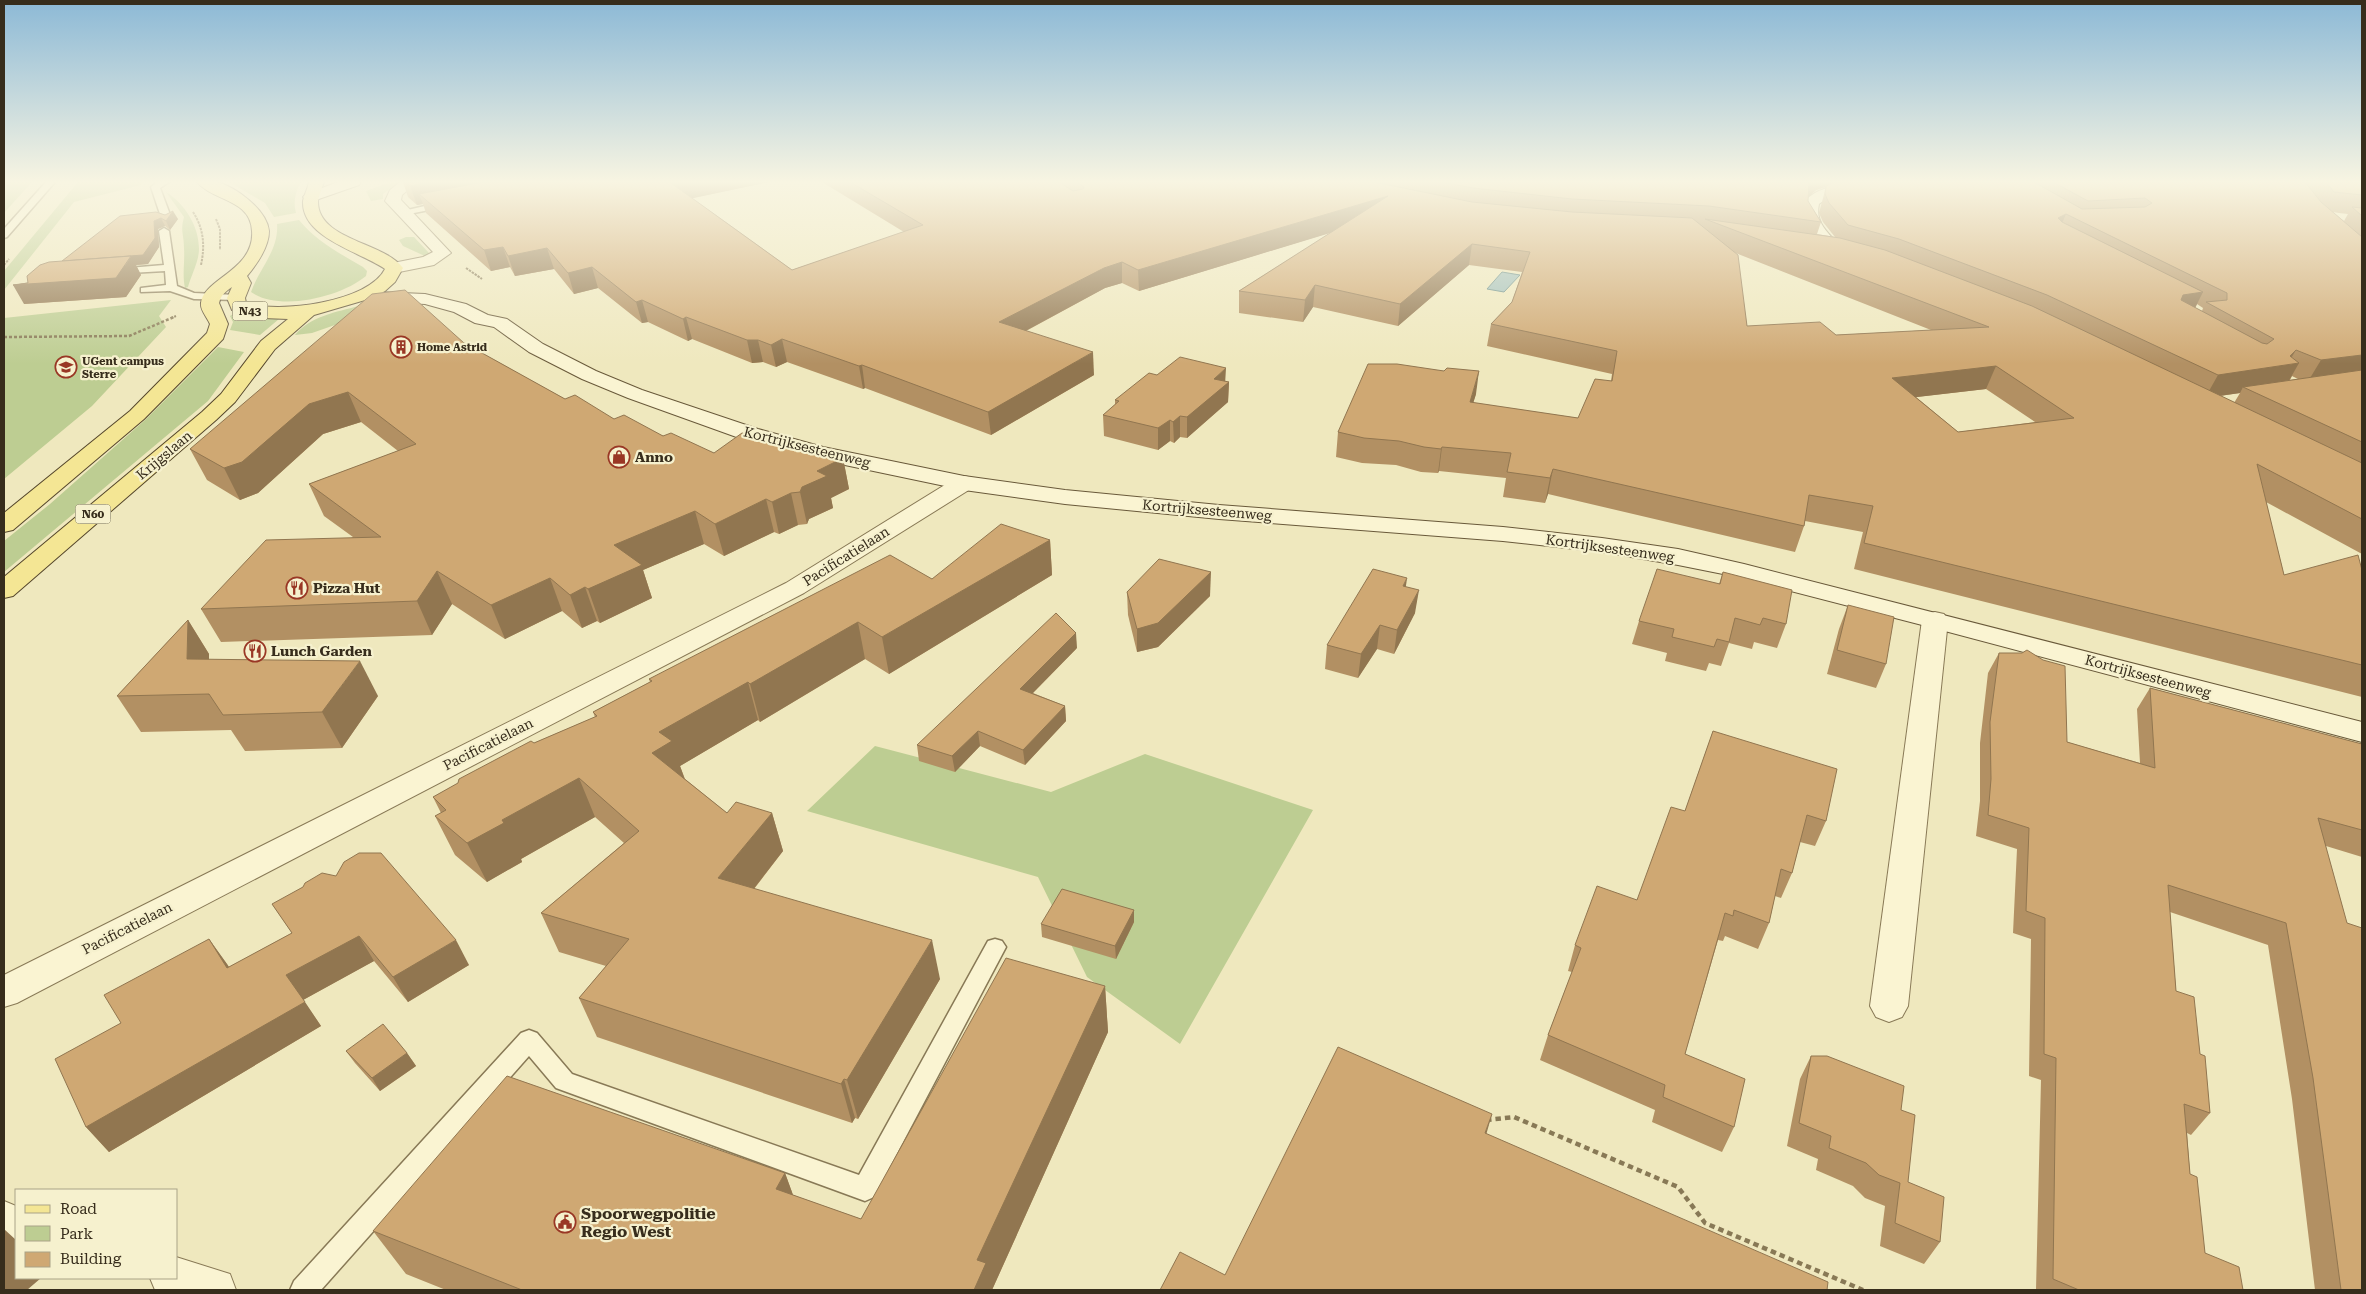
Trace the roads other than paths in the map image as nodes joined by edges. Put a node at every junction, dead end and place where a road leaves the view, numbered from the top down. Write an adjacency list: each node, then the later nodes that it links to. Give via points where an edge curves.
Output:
1 (166, 242): 7 (lane)
2 (259, 242): 10 (main road)
3 (345, 242): 9 (main road, Kortrijksesteenweg, via 388,262)
4 (434, 242): 9 (main road, Kortrijksesteenweg, via 444,253)
5 (1832, 242): 6 (main road, via 1843,254)
6 (1816, 249)
7 (169, 268): 8 (lane); 11 (lane)
8 (104, 272)
9 (394, 272): 14 (main road, Kortrijksesteenweg / N43, via 387,283); 17 (main road, Kortrijksesteenweg, via 448,288)
10 (238, 276): 13 (main road, via 222,284); 15 (main road, N43, via 242,283)
11 (172, 288): 12 (lane); 13 (lane, via 178,292)
12 (145, 290)
13 (212, 297): 15 (lane); 19 (main road, via 210,306 219,324 210,344 137,415)
14 (358, 297): 16 (main road, Kortrijksesteenweg / N43); 17 (main road, Kortrijksesteenweg, via 433,300 482,319)
15 (236, 298): 16 (main road, Kortrijksesteenweg / N43, via 238,306 265,313)
16 (311, 308): 20 (main road, Krijgslaan / N60, via 268,345 246,376 210,416)
17 (491, 309): 18 (main road, Kortrijksesteenweg, via 536,348 589,375 698,417 821,453)
18 (964, 483): 21 (main road, Kortrijksesteenweg, via 1219,512 1602,545 1735,569); 24 (main road, Pacificatielaan, via 795,588)
19 (4, 526)
20 (4, 590)
21 (1935, 620): 22 (main road, Kortrijksesteenweg); 25 (main road)
22 (2362, 732)
23 (995, 947): 28 (lane, via 864,1189 564,1081 529,1040)
24 (4, 992)
25 (1889, 1006)
26 (176, 1279): 27 (main road)
27 (214, 1290)
28 (302, 1290)

